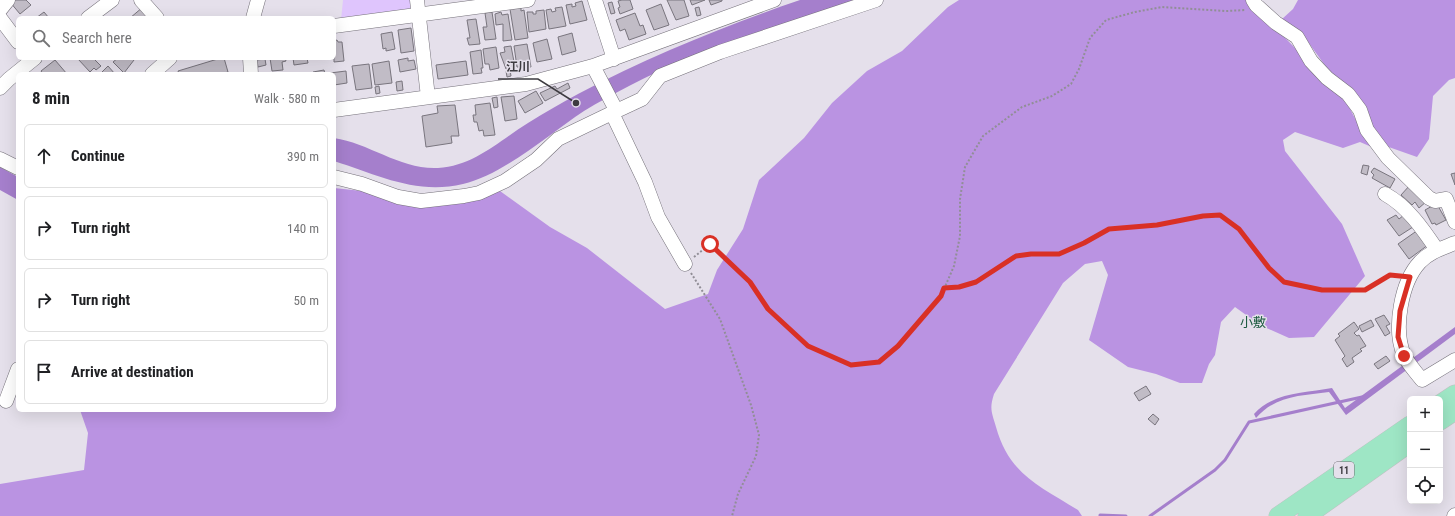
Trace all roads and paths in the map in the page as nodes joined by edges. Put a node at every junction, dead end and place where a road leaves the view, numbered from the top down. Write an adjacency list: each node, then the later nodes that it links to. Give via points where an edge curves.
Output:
1 (8, 0): 11 (street)
2 (112, 0): 13 (street)
3 (141, 0): 14 (street)
4 (258, 0): 15 (street)
5 (416, 0): 12 (street)
6 (528, 0): 12 (street)
7 (595, 0): 19 (street)
8 (774, 0): 19 (street)
9 (876, 0): 31 (street, via 720,52 660,76 642,99)
10 (1256, 4): 36 (street, via 1276,23 1297,37 1311,61 1327,78 1348,94 1360,110 1367,130 1388,158 1413,184 1435,201 1446,199); 41 (path, via 1245,11 1162,7 1106,20 1090,38 1079,69 1070,84 1052,96 1022,107 1002,120 979,142 965,167 960,199 960,236 954,266)
11 (0, 10)
12 (418, 15): 17 (street); 29 (street)
13 (91, 16)
14 (155, 16)
15 (254, 16)
16 (0, 18): 18 (street)
17 (336, 26)
18 (16, 39)
19 (614, 59): 23 (street)
20 (31, 60): 24 (street)
21 (168, 60): 25 (street)
22 (250, 60): 26 (street)
23 (594, 66): 29 (street, via 526,84); 31 (street)
24 (17, 72)
25 (154, 72)
26 (251, 72)
27 (16, 73): 28 (street)
28 (0, 88)
29 (428, 97): 30 (street)
30 (336, 110)
31 (614, 111): 34 (street, via 558,139 536,160 505,181 464,196 421,201 398,197); 39 (street, via 658,218)
32 (0, 159): 33 (street)
33 (16, 167)
34 (336, 178)
35 (1385, 194): 38 (street, via 1421,226)
36 (1455, 222)
37 (1455, 243): 38 (street)
38 (1437, 250): 40 (street, via 1420,261)
39 (685, 264): 41 (path, via 710,244 750,282 768,309 808,346 851,365 879,362 941,296); 51 (path, via 720,319 759,436 756,456 738,494)
40 (1410, 277): 41 (path, via 1390,275 1365,290 1322,290 1284,282 1269,268 1239,229 1220,215 1157,225 1109,229 1059,254 1016,256 976,282); 42 (street, via 1400,311 1398,337 1404,356 1422,380)
41 (944, 288)
42 (1455, 360)
43 (16, 374): 45 (street)
44 (1455, 394): 46 (main road)
45 (6, 401)
46 (1443, 402)
47 (1455, 411): 48 (main road)
48 (1443, 419)
49 (1407, 427): 52 (main road, 11)
50 (1407, 445): 53 (main road, 11)
51 (732, 516)
52 (1278, 516)
53 (1307, 516)

